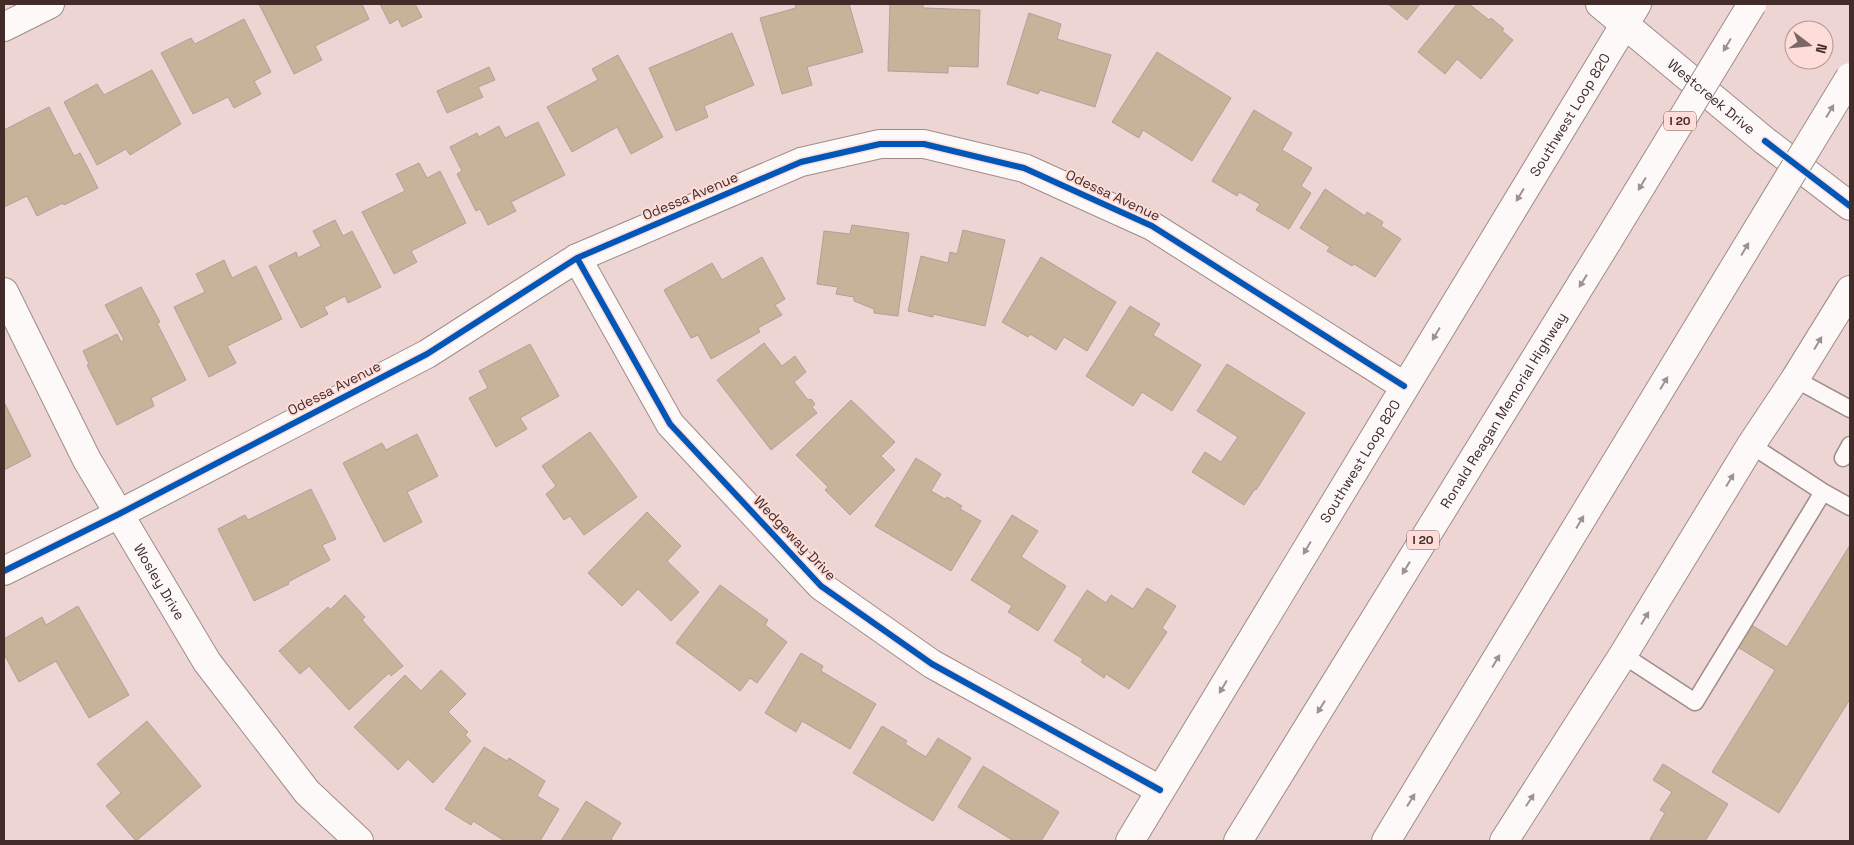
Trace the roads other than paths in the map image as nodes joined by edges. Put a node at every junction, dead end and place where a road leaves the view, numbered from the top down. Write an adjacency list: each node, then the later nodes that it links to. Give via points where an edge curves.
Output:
1 (50, 4): 5 (main road)
2 (1600, 4): 4 (main road, Westcreek Drive)
3 (1752, 4): 23 (main road, Ronald Reagan Memorial Highway / I 20, one-way to 23, bridge)
4 (1630, 14): 7 (main road, Westcreek Drive, via 1765,141); 12 (main road, Southwest Loop 820, one-way to 12)
5 (4, 27)
6 (1850, 77): 24 (main road, one-way to 6, bridge)
7 (1850, 206)
8 (577, 258): 12 (main road, Odessa Avenue, via 801,162 880,144 924,144 1024,168 1152,226); 17 (main road, Odessa Avenue, via 427,354); 20 (main road, Wedgeway Drive, via 670,424 822,586 932,664)
9 (1850, 290): 11 (main road, one-way to 9)
10 (4, 292): 17 (main road, Wosley Drive, via 87,460)
11 (1796, 379): 13 (lane); 14 (main road)
12 (1404, 386): 20 (main road, Southwest Loop 820, one-way to 20)
13 (1850, 409)
14 (1751, 445): 15 (lane); 19 (main road, one-way to 14)
15 (1824, 492): 16 (lane); 19 (lane, via 1695,702)
16 (1850, 507)
17 (119, 514): 18 (main road, Odessa Avenue); 21 (main road, Wosley Drive, via 207,662 307,792)
18 (4, 570)
19 (1623, 654): 25 (main road, one-way to 19)
20 (1160, 790): 22 (main road, Southwest Loop 820)
21 (359, 841)
22 (1130, 841)
23 (1238, 841)
24 (1386, 841)
25 (1504, 841)

